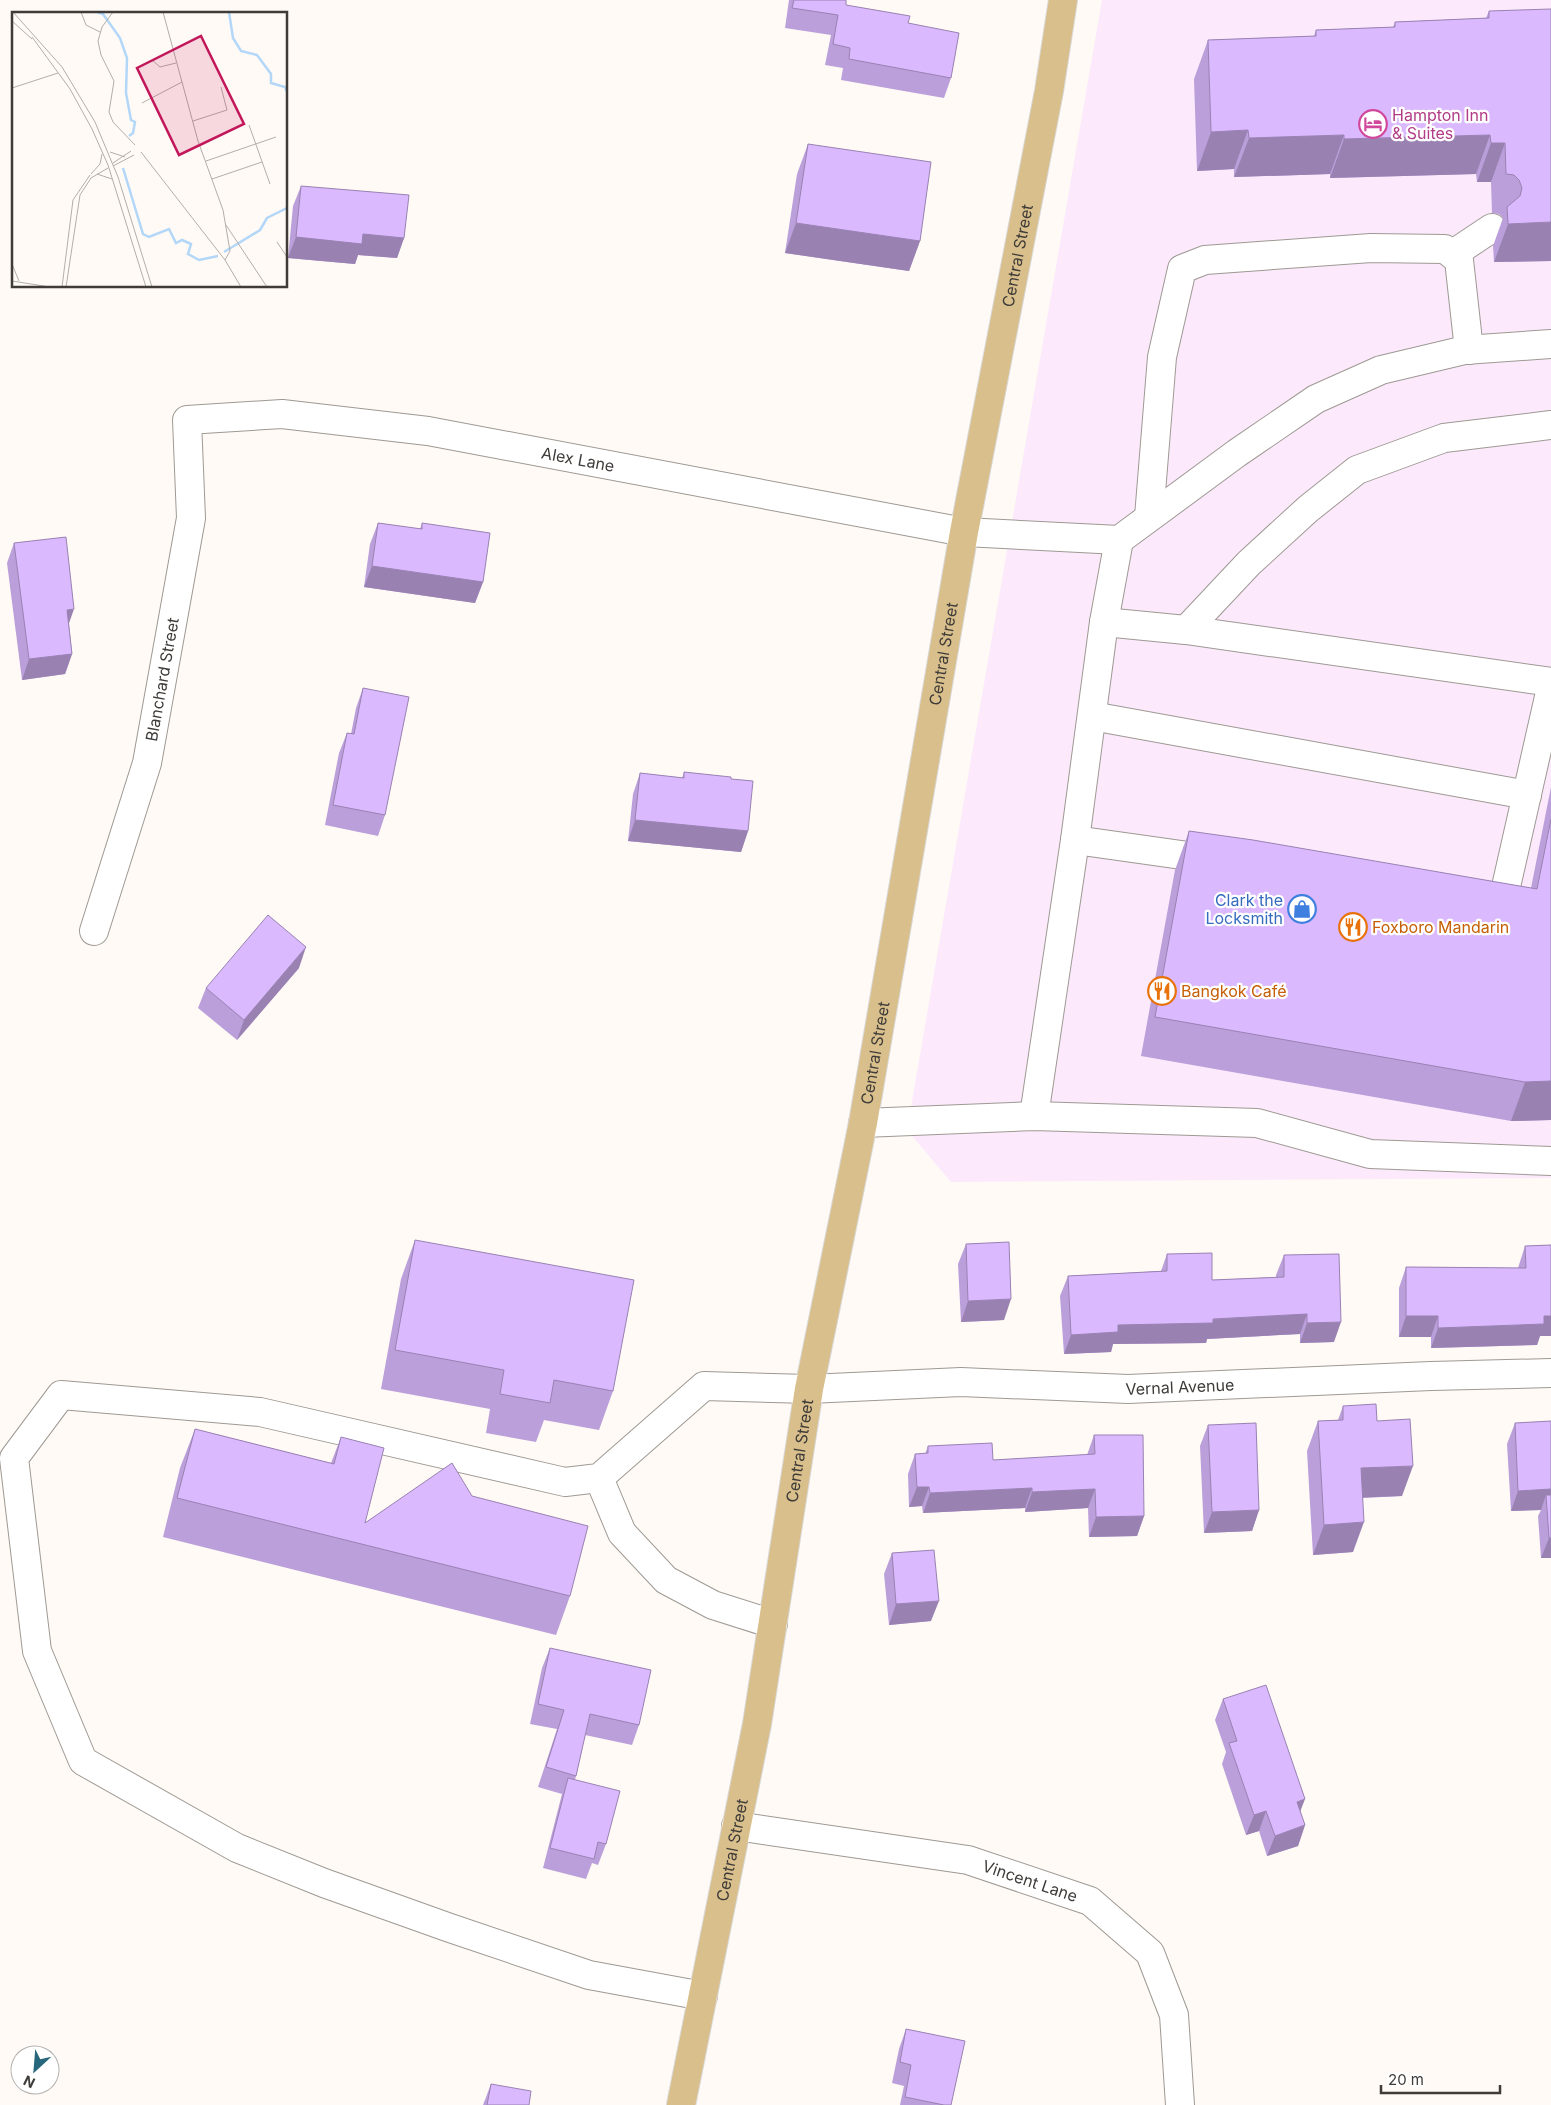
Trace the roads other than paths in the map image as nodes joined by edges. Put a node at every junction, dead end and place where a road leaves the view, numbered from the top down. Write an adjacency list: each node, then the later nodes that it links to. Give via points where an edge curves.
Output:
1 (1063, 0): 9 (main road, Central Street, via 1049,91)
2 (1492, 228): 3 (street)
3 (1453, 254): 5 (street, via 1459,260); 8 (street, via 1445,249 1371,248 1206,260 1182,269 1162,357)
4 (1551, 344): 5 (street)
5 (1469, 350): 8 (street, via 1381,370 1316,399)
6 (187, 420): 9 (street, Alex Lane, via 282,414 428,431); 20 (street, Blanchard Street, via 191,518 146,762)
7 (1551, 425): 12 (street, via 1444,438 1356,470 1249,563)
8 (1149, 517): 10 (street)
9 (964, 532): 10 (street, Alex Lane); 22 (main road, Central Street)
10 (1119, 540): 11 (street)
11 (1104, 622): 12 (street); 15 (street)
12 (1186, 630): 13 (street)
13 (1551, 682)
14 (1551, 688): 16 (street)
15 (1092, 716): 16 (street); 17 (street)
16 (1527, 795): 19 (street, via 1503,900)
17 (1075, 840): 18 (street); 21 (street)
18 (1241, 864)
19 (1455, 894)
20 (94, 931)
21 (1034, 1116): 22 (street); 23 (street, via 1257,1124 1370,1154)
22 (862, 1123): 25 (main road, Central Street)
23 (1551, 1160)
24 (1551, 1373): 25 (street, Vernal Avenue, via 1128,1389 961,1382)
25 (809, 1390): 26 (street, Vernal Avenue, via 704,1386); 27 (main road, Central Street)
26 (598, 1478): 27 (street, via 622,1533 666,1580 713,1605); 29 (street, via 565,1482 260,1412 61,1395 14,1458 37,1651 83,1761 237,1848 360,1896 589,1975)
27 (773, 1624): 28 (main road, Central Street)
28 (736, 1826): 29 (main road, Central Street); 31 (street, Vincent Lane, via 968,1860 1090,1901 1150,1953 1174,2015)
29 (703, 1996): 30 (main road, Central Street)
30 (681, 2105)
31 (1180, 2105)

